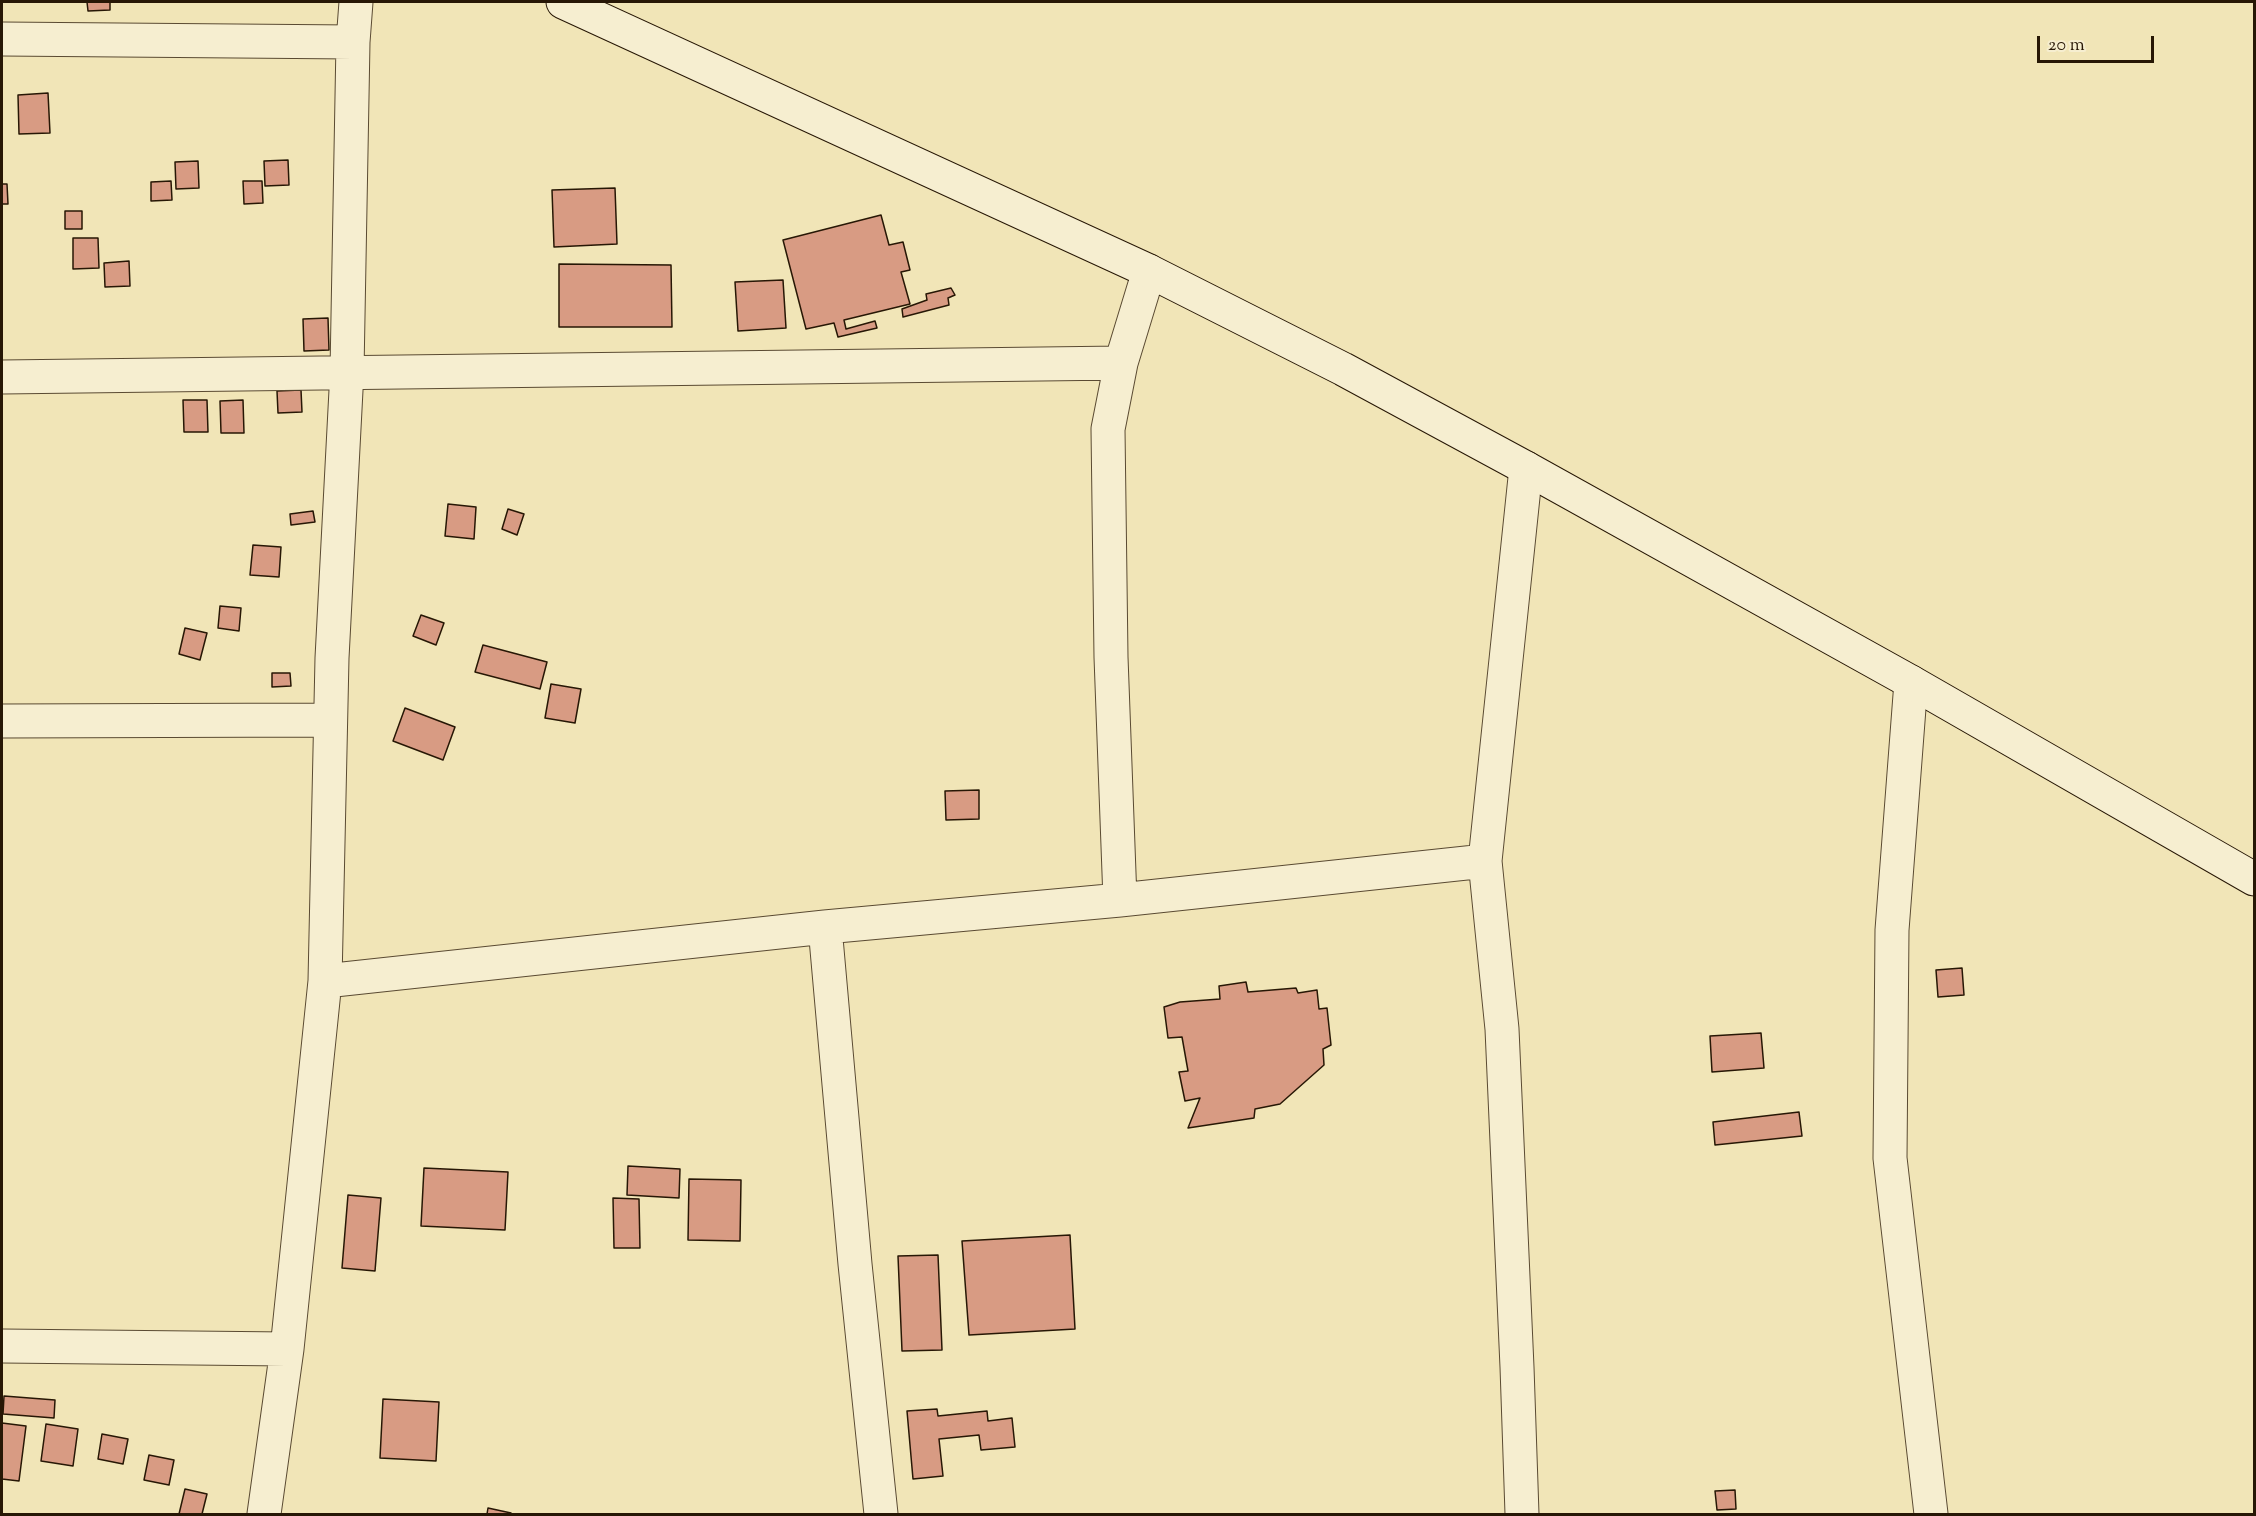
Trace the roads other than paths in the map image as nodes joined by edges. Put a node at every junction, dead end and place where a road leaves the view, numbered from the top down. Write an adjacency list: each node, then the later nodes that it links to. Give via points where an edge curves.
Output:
1 (356, 2): 4 (street)
2 (563, 2): 5 (street)
3 (2, 39): 4 (street)
4 (353, 42): 7 (street)
5 (1149, 272): 6 (street); 9 (street, via 1343,369)
6 (1121, 363): 7 (street); 15 (street, via 1108,429)
7 (347, 371): 8 (street); 11 (street)
8 (2, 377)
9 (1526, 468): 10 (street); 13 (street)
10 (1911, 682): 14 (street); 23 (street, via 1893,930 1890,1158)
11 (330, 720): 12 (street); 17 (street)
12 (2, 722)
13 (1485, 861): 15 (street); 22 (street, via 1502,1029)
14 (2254, 879)
15 (1120, 900): 16 (street)
16 (825, 927): 17 (street); 21 (street)
17 (325, 981): 19 (street)
18 (2, 1346): 19 (street)
19 (287, 1349): 20 (street)
20 (264, 1515)
21 (881, 1515)
22 (1522, 1515)
23 (1931, 1515)

